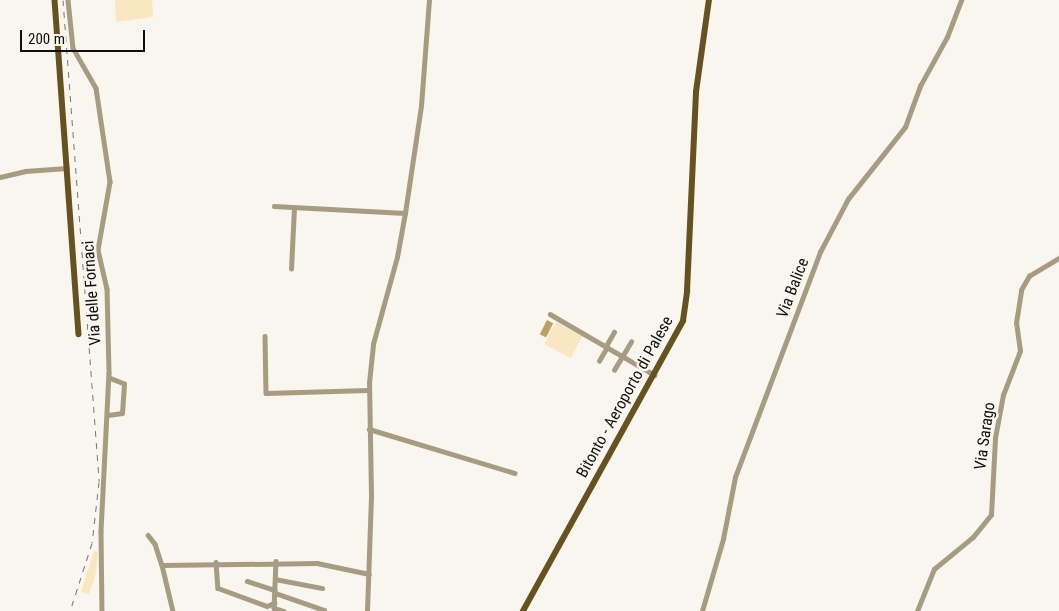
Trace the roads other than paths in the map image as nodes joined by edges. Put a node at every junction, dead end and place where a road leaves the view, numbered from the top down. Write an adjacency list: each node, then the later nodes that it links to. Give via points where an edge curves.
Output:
1 (55, 0): 6 (main road)
2 (68, 0): 23 (street, Via delle Fornaci, via 73,48 96,88 110,178 98,250 107,289)
3 (429, 0): 10 (street, via 421,106)
4 (709, 0): 22 (main road, Bitonto - Aeroporto di Palese, via 696,92 685,312 679,331)
5 (962, 0): 44 (street, Via Balice, via 947,37 920,86 905,127 848,199 820,252 735,477 723,540)
6 (67, 168): 7 (street, via 25,171); 15 (main road)
7 (0, 177)
8 (274, 206): 9 (street)
9 (294, 208): 10 (street); 12 (street)
10 (405, 213): 24 (street, via 398,257 373,344)
11 (1059, 258): 45 (street, Via Sarago, via 1029,276 1021,290 1016,323 1020,351 1004,395 995,438 991,515 973,536 934,569)
12 (291, 269)
13 (550, 314): 18 (street)
14 (614, 332): 18 (street)
15 (79, 334)
16 (264, 336): 24 (street, via 266,392)
17 (631, 342): 19 (street)
18 (606, 347): 19 (street); 20 (street)
19 (622, 356): 21 (street); 22 (street)
20 (599, 361)
21 (614, 370)
22 (655, 375): 43 (main road, Bitonto - Aeroporto di Palese)
23 (109, 378): 25 (street, Via delle Fornaci); 25 (street, via 124,384 122,414)
24 (368, 390): 26 (street)
25 (108, 415): 40 (street, Via delle Fornaci, via 101,532)
26 (369, 429): 27 (street); 32 (street)
27 (515, 473)
28 (148, 535): 31 (street, via 155,544)
29 (276, 561): 30 (street); 32 (street, via 318,563); 33 (street)
30 (216, 562): 31 (street); 37 (street, via 218,588 267,606)
31 (162, 565): 41 (street)
32 (368, 574): 42 (street)
33 (275, 579): 35 (street); 36 (street)
34 (247, 580): 36 (street)
35 (322, 588)
36 (275, 592): 37 (street); 39 (street)
37 (274, 603): 38 (street, via 274,608)
38 (281, 610)
39 (324, 610)
40 (102, 611)
41 (173, 611)
42 (367, 611)
43 (523, 611)
44 (702, 611)
45 (917, 611)

